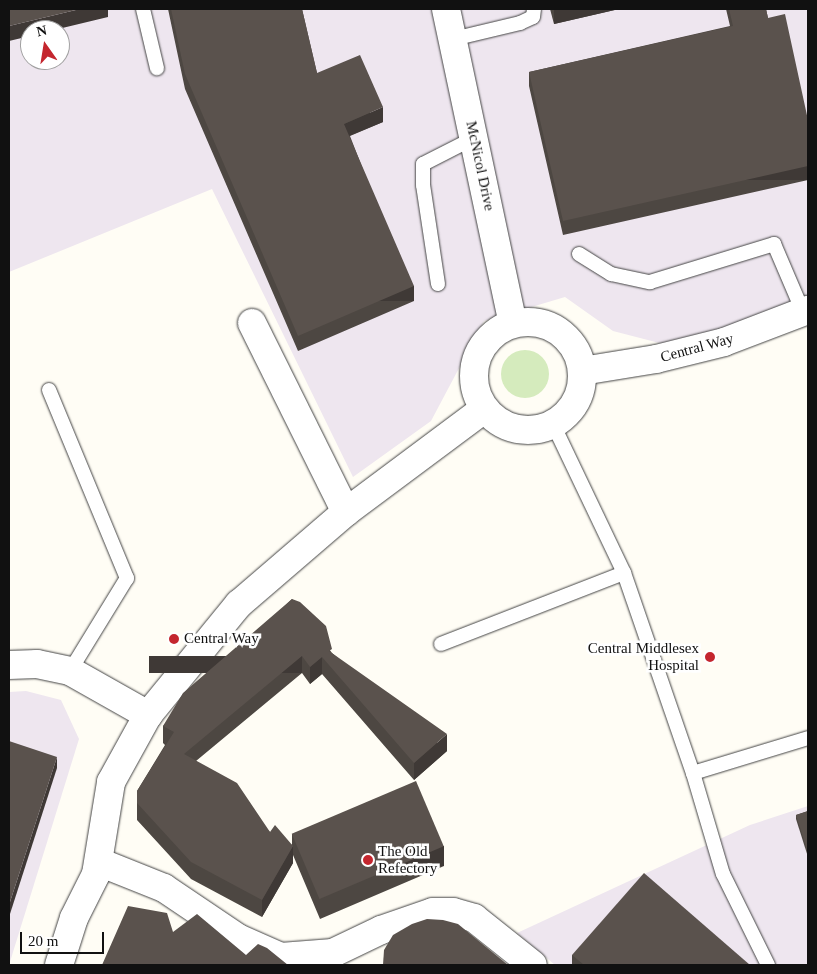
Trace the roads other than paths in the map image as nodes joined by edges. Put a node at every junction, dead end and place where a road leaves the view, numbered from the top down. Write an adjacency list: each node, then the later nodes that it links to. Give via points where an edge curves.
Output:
1 (143, 9): 5 (lane)
2 (446, 9): 4 (street, McNicol Drive)
3 (534, 9): 4 (lane, via 533,18 520,23)
4 (453, 39): 6 (street, McNicol Drive)
5 (157, 68)
6 (474, 138): 8 (lane, via 423,164 423,186); 11 (street, McNicol Drive)
7 (579, 254): 9 (lane, via 611,274 650,282 774,244)
8 (438, 284)
9 (806, 311): 12 (street, Central Way, via 724,342 656,360)
10 (252, 323): 16 (street)
11 (513, 323): 12 (street, via 540,323 559,332 573,346); 14 (street, via 493,334 477,357 475,388)
12 (582, 371): 15 (street, via 578,397 565,415)
13 (49, 390): 20 (lane, via 127,578)
14 (484, 409): 15 (street, via 511,428 536,429); 16 (street)
15 (553, 424): 17 (lane)
16 (346, 512): 21 (street, via 239,604)
17 (624, 573): 18 (lane); 23 (lane)
18 (441, 644)
19 (9, 665): 20 (street, via 37,664)
20 (70, 672): 21 (street)
21 (148, 715): 24 (street, via 111,782)
22 (808, 738): 23 (lane)
23 (693, 773): 28 (lane, via 723,874)
24 (99, 862): 25 (street, via 164,888 238,938 281,957); 26 (street, via 74,918)
25 (317, 960): 27 (street, via 382,930 433,912 453,912 474,918)
26 (59, 965)
27 (533, 965)
28 (768, 965)

